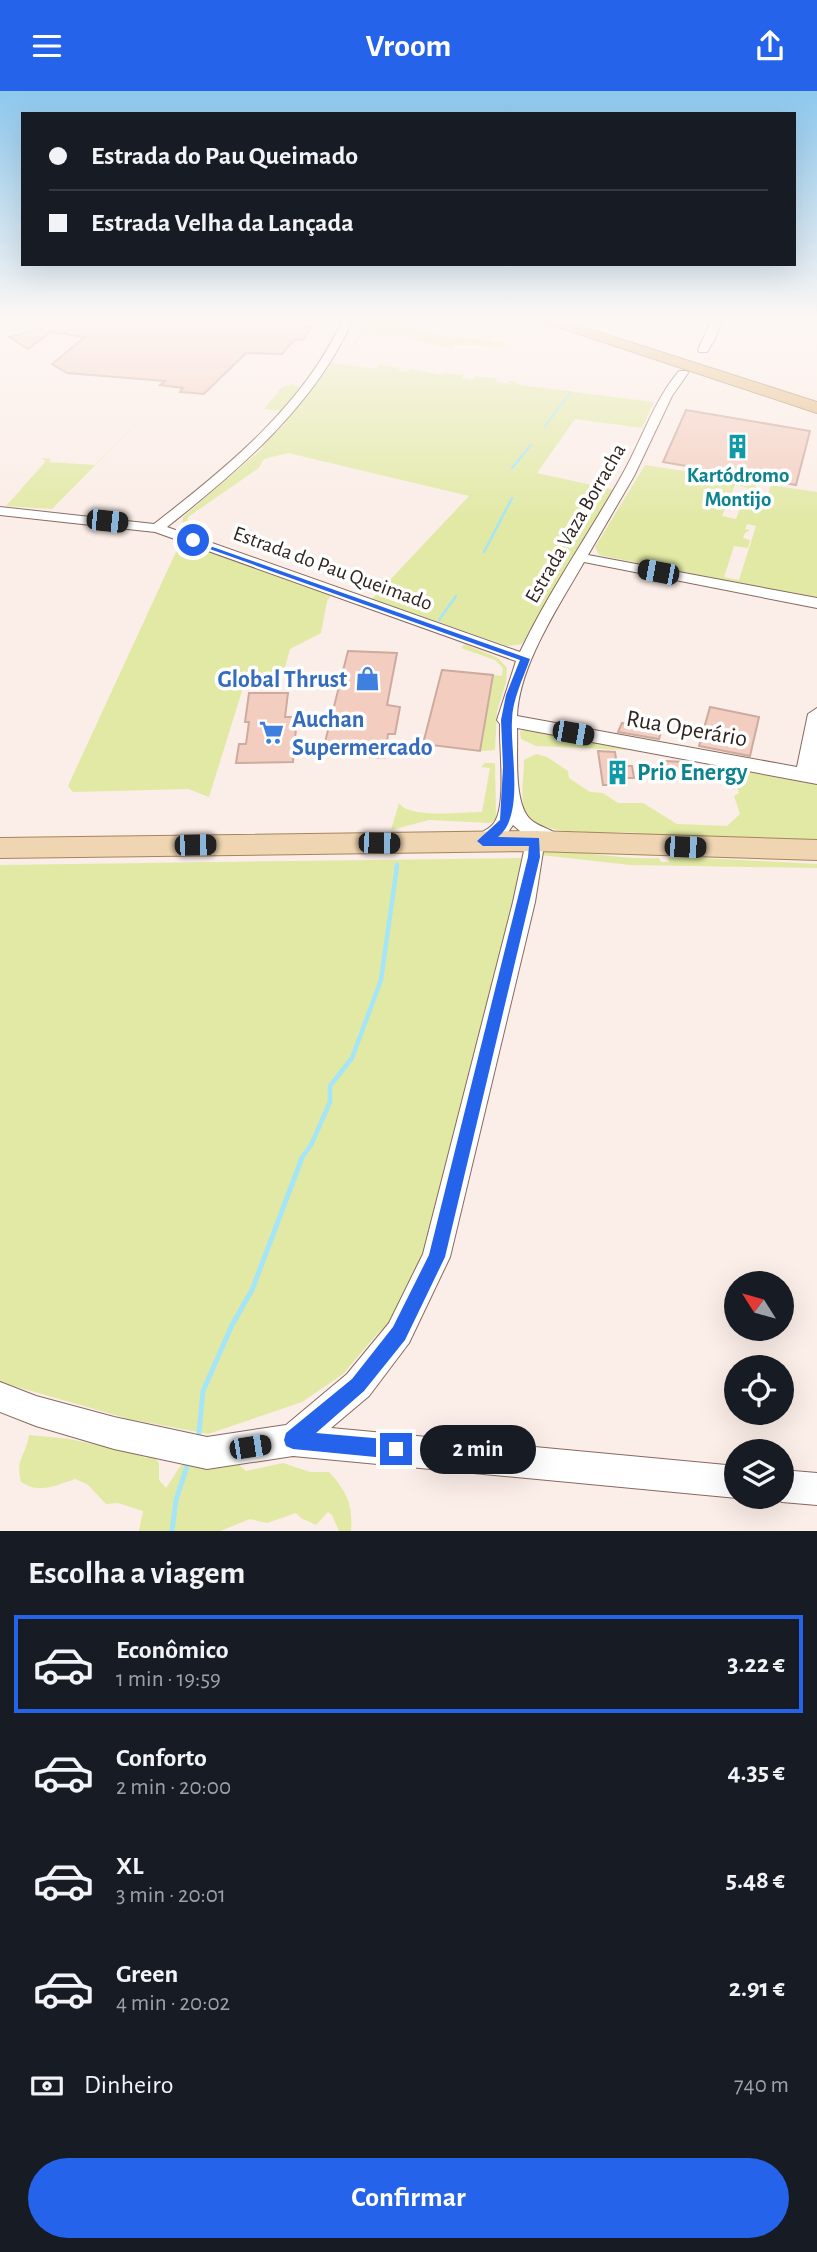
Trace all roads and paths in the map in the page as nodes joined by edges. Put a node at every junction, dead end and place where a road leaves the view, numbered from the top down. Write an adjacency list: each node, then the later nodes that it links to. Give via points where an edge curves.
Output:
1 (303, 388): 8 (street, via 277,421 227,469)
2 (673, 388): 9 (street, Estrada Vaza Borracha)
3 (756, 388): 6 (highway)
4 (777, 388): 5 (highway)
5 (817, 401)
6 (817, 408)
7 (0, 511): 8 (street, Estrada do Pau Queimado)
8 (157, 528): 11 (street, Estrada do Pau Queimado)
9 (578, 557): 10 (street); 11 (street, Estrada Vaza Borracha)
10 (817, 603)
11 (525, 659): 13 (street, Estrada Vaza Borracha)
12 (817, 714): 14 (street)
13 (506, 720): 14 (street, Rua Operário); 15 (street, Estrada Vaza Borracha)
14 (811, 775)
15 (508, 789): 16 (street, via 505,823); 17 (street, via 518,821)
16 (483, 841): 17 (main road); 18 (main road)
17 (545, 841): 19 (main road); 21 (street, via 524,902 436,1257 399,1333 358,1385)
18 (0, 848)
19 (813, 851)
20 (0, 1397): 21 (street, via 114,1433 207,1453)
21 (293, 1440): 22 (street)
22 (724, 1481)
23 (794, 1487): 24 (street)
24 (817, 1489)

